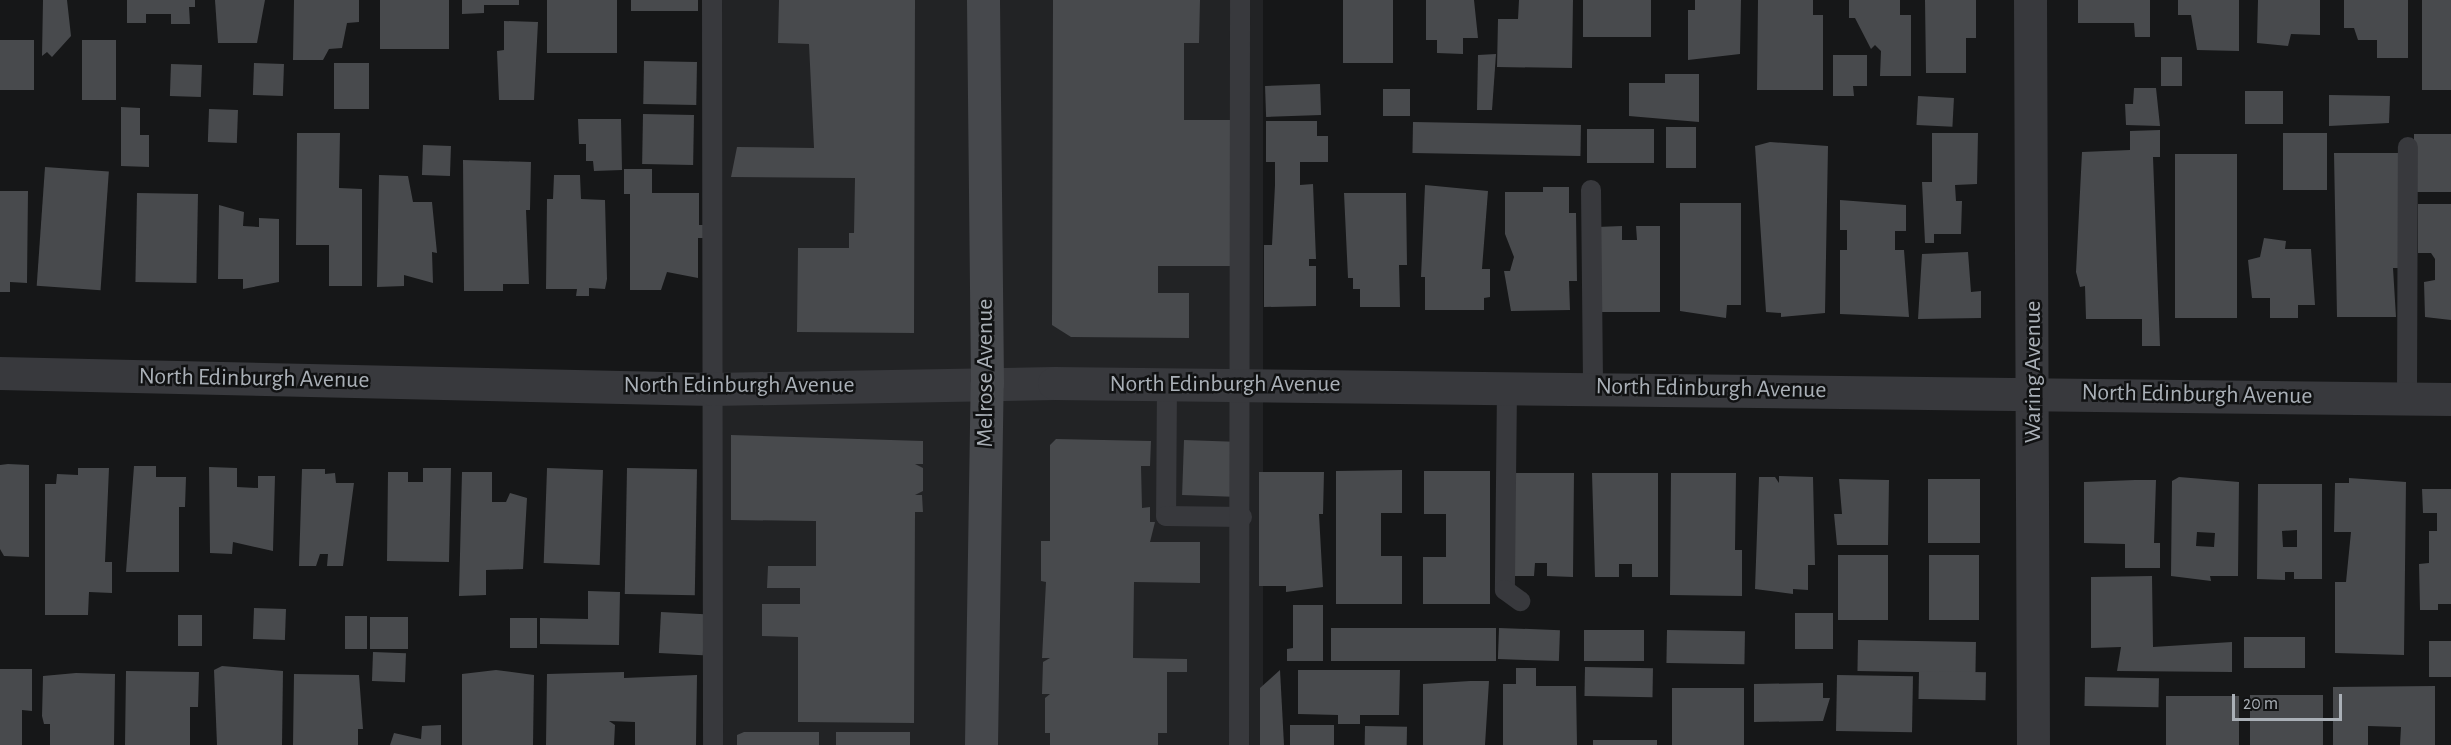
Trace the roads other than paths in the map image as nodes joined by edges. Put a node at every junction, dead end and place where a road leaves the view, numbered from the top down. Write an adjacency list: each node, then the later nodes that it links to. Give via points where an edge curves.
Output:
1 (712, 0): 13 (lane)
2 (983, 0): 8 (main road, Melrose Avenue)
3 (1239, 0): 10 (lane)
4 (2030, 0): 14 (street, Waring Avenue)
5 (2408, 147): 15 (lane)
6 (1591, 190): 12 (lane)
7 (0, 373): 13 (street, North Edinburgh Avenue)
8 (987, 383): 9 (street, North Edinburgh Avenue); 13 (street, North Edinburgh Avenue); 20 (main road, Melrose Avenue)
9 (1167, 384): 10 (street, North Edinburgh Avenue); 17 (lane, via 1166,516)
10 (1243, 385): 11 (street, North Edinburgh Avenue); 17 (lane)
11 (1507, 387): 12 (street, North Edinburgh Avenue); 18 (lane, via 1505,590)
12 (1593, 388): 14 (street, North Edinburgh Avenue)
13 (712, 389): 19 (lane)
14 (2035, 392): 15 (street, North Edinburgh Avenue); 22 (street, Waring Avenue)
15 (2408, 398): 16 (street, North Edinburgh Avenue)
16 (2451, 399)
17 (1242, 517): 21 (lane)
18 (1520, 601)
19 (713, 745)
20 (981, 745)
21 (1239, 745)
22 (2033, 745)

